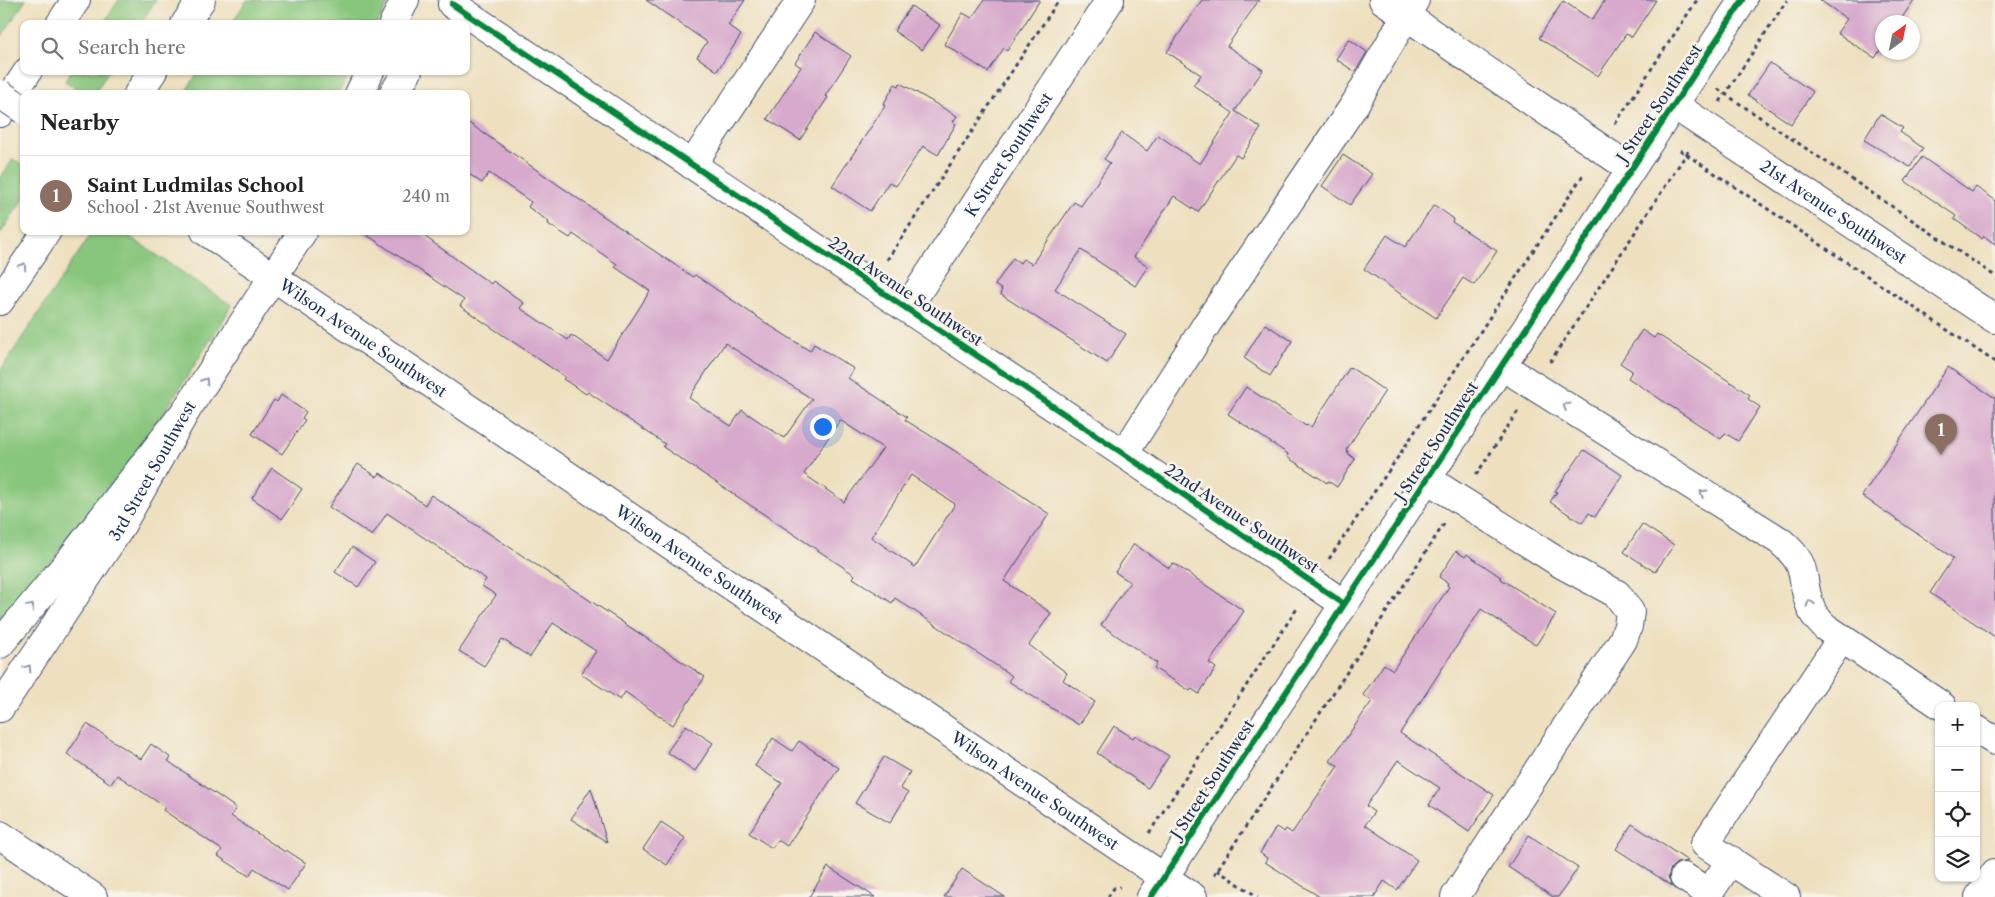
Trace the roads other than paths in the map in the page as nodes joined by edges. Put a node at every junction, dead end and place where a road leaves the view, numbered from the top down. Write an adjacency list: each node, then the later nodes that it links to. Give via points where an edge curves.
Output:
1 (76, 0): 10 (main road)
2 (201, 0): 11 (main road)
3 (405, 0): 12 (main road)
4 (801, 0): 26 (main road)
5 (1110, 0): 33 (main road, K Street Southwest)
6 (1382, 0): 8 (main road)
7 (1743, 0): 23 (main road, J Street Southwest)
8 (1410, 8): 27 (main road); 37 (main road, via 1355,104 1208,322)
9 (448, 9): 13 (main road, 22nd Avenue Southwest)
10 (63, 20)
11 (188, 20)
12 (395, 20)
13 (465, 20)
14 (470, 23): 26 (main road, 22nd Avenue Southwest)
15 (25, 75): 25 (main road)
16 (151, 75): 19 (main road)
17 (368, 75): 20 (main road)
18 (405, 75): 21 (main road)
19 (141, 90)
20 (361, 90)
21 (396, 90)
22 (0, 94): 24 (main road, bridge)
23 (1674, 105): 27 (main road, J Street Southwest); 34 (main road, 21st Avenue Southwest)
24 (20, 107)
25 (0, 113)
26 (692, 165): 33 (main road, 22nd Avenue Southwest)
27 (1631, 169): 35 (main road, J Street Southwest)
28 (43, 235): 32 (main road, one-way to 28)
29 (300, 235): 31 (main road, 3rd Street Southwest)
30 (216, 238): 31 (main road, Wilson Avenue Southwest)
31 (273, 277): 36 (main road, 3rd Street Southwest, one-way to 31); 50 (main road, Wilson Avenue Southwest)
32 (0, 301)
33 (907, 308): 37 (main road, 22nd Avenue Southwest)
34 (1995, 319)
35 (1502, 366): 38 (main road, J Street Southwest); 40 (main road, one-way to 35, via 1825,628 1811,609 1803,567 1794,553 1780,541)
36 (188, 409): 41 (main road, one-way to 36); 43 (main road, 3rd Street Southwest, one-way to 36, via 118,531)
37 (1124, 454): 39 (main road, 22nd Avenue Southwest)
38 (1427, 479): 39 (main road, J Street Southwest); 53 (main road, via 1563,565 1617,594 1630,612 1624,640)
39 (1344, 604): 50 (main road, J Street Southwest)
40 (1841, 639): 42 (main road); 47 (main road, via 1705,844)
41 (0, 644)
42 (1936, 702)
43 (0, 708)
44 (1980, 732): 45 (main road)
45 (1995, 741)
46 (0, 835): 51 (main road)
47 (1731, 860): 49 (main road, via 1709,893); 54 (main road)
48 (1995, 873): 55 (main road)
49 (1684, 877)
50 (1158, 887): 52 (main road, Wilson Avenue Southwest)
51 (93, 897)
52 (1193, 897)
53 (1455, 897)
54 (1786, 897)
55 (1979, 897)

